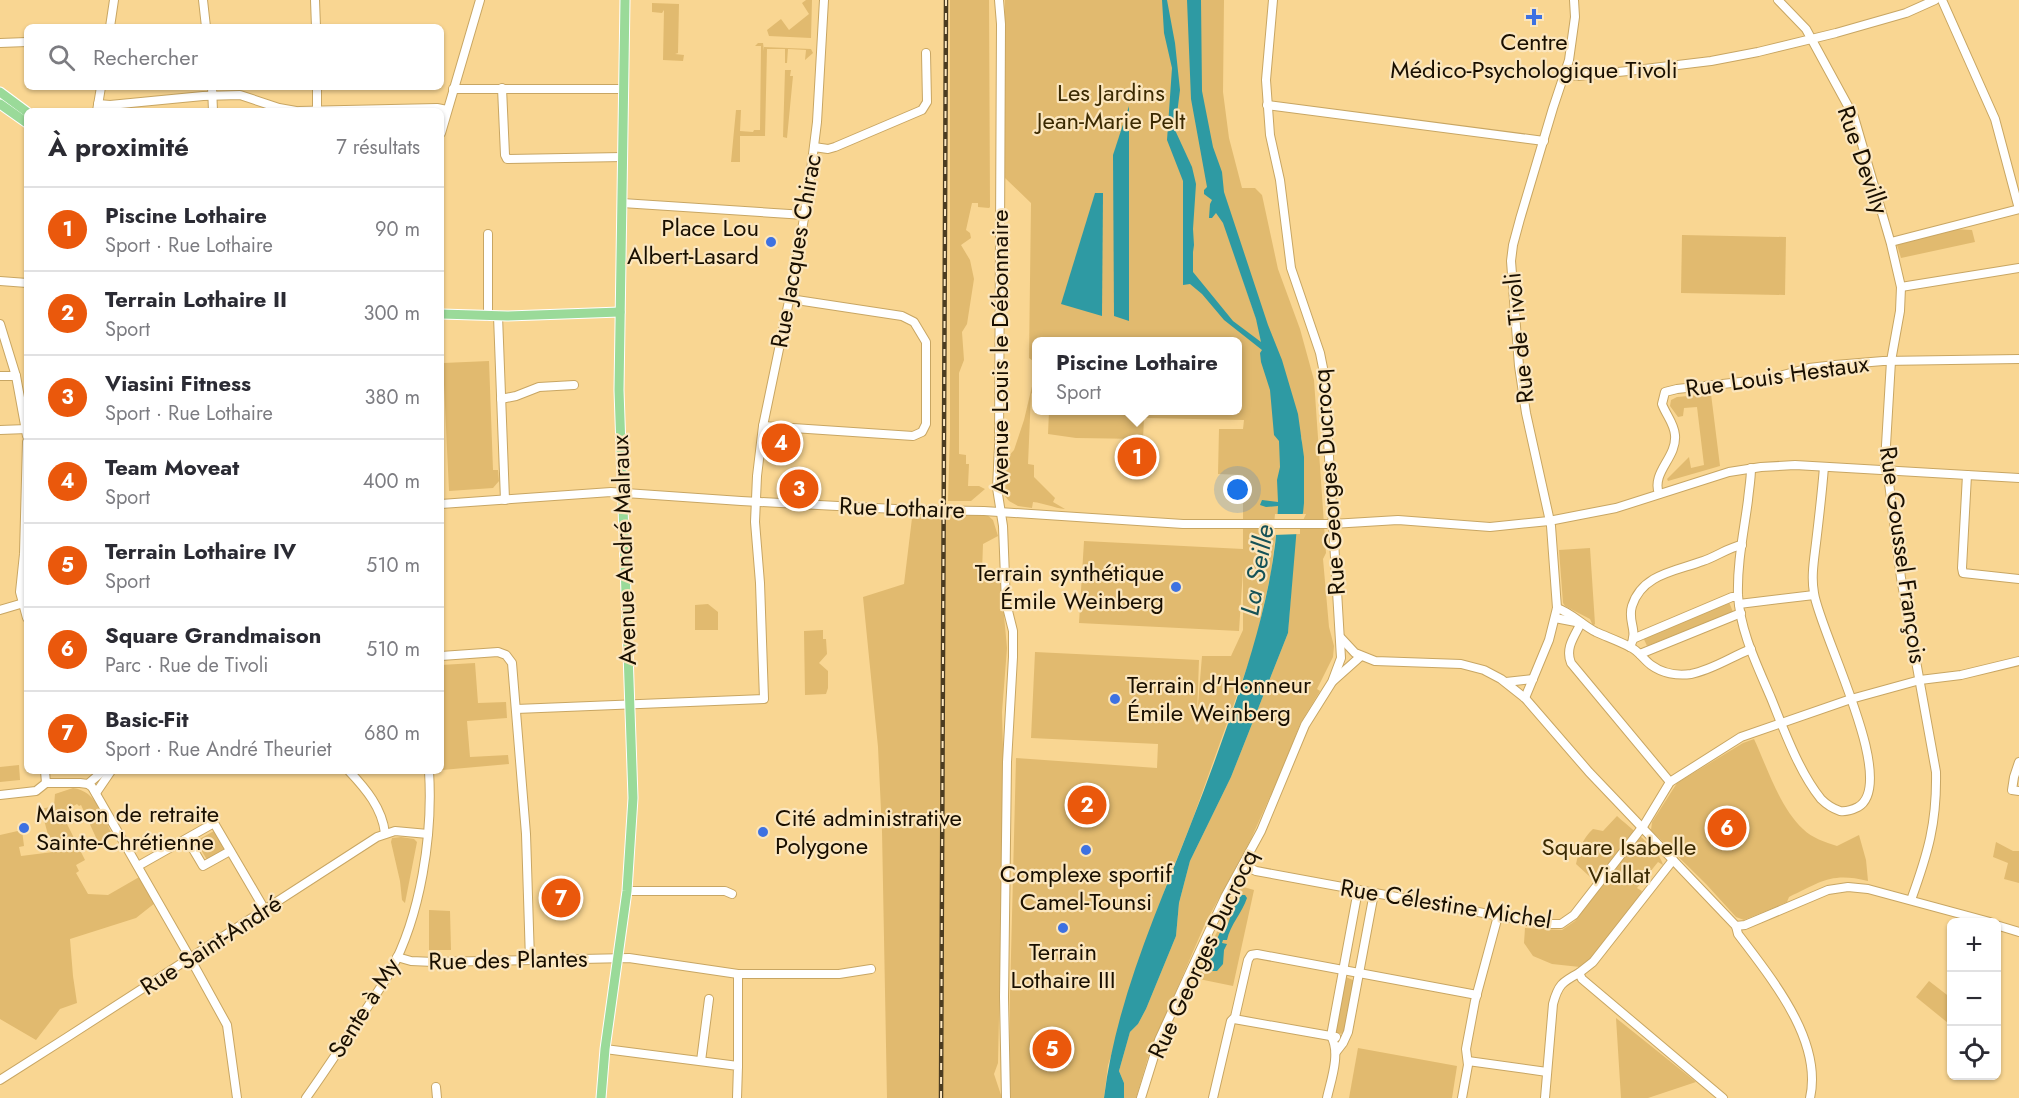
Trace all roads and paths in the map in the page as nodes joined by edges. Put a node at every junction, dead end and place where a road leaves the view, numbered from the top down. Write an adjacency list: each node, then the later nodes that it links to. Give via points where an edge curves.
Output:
1 (114, 0): 13 (street)
2 (203, 0): 14 (street)
3 (315, 0): 15 (street)
4 (480, 0): 22 (street)
5 (625, 0): 23 (main road, Avenue André Malraux)
6 (824, 0): 40 (street, Rue Jacques Chirac)
7 (999, 0): 76 (street, Avenue Louis le Débonnaire, via 997,491)
8 (1273, 0): 29 (street, Rue Georges Ducrocq)
9 (1574, 0): 20 (street, Rue de Tivoli, via 1575,17)
10 (1778, 0): 16 (street, Rue Devilly, via 1802,23)
11 (1935, 0): 16 (street, via 1906,13)
12 (1942, 0): 43 (street, via 1995,119)
13 (110, 24)
14 (206, 24)
15 (316, 24)
16 (1811, 38): 20 (street, via 1711,61 1578,76); 46 (street, Rue Devilly, via 1854,117)
17 (24, 42): 18 (street)
18 (0, 43)
19 (926, 53): 40 (street, via 927,102 922,110 835,147)
20 (1565, 74): 39 (street, Rue de Tivoli)
21 (502, 88): 22 (street); 23 (street); 41 (street, via 507,159)
22 (453, 89): 36 (street)
23 (624, 89): 41 (main road, Avenue André Malraux)
24 (101, 90): 30 (street)
25 (317, 90): 33 (street)
26 (212, 91): 30 (street); 31 (street); 32 (street, via 240,95)
27 (0, 92): 35 (main road)
28 (0, 104): 37 (main road)
29 (1267, 105): 39 (street); 78 (street, Rue Georges Ducrocq, via 1291,268 1324,373)
30 (98, 107)
31 (213, 108)
32 (279, 108)
33 (317, 108)
34 (444, 109): 36 (street)
35 (24, 110)
36 (447, 110): 38 (street)
37 (24, 121)
38 (444, 122)
39 (1544, 141): 77 (street, Rue de Tivoli, via 1513,245 1511,277 1526,413)
40 (814, 147): 44 (street, Rue Jacques Chirac)
41 (622, 157): 42 (main road, Avenue André Malraux)
42 (622, 203): 44 (street); 52 (main road, Avenue André Malraux)
43 (2019, 209): 46 (street)
44 (805, 215): 51 (street, Rue Jacques Chirac)
45 (488, 234): 54 (street)
46 (1891, 242): 50 (street, Rue Devilly)
47 (2019, 268): 50 (street)
48 (0, 281): 49 (street)
49 (24, 283)
50 (1901, 287): 57 (street, Rue Goussel François)
51 (790, 299): 63 (street, Rue Jacques Chirac); 63 (street, via 902,316 914,322 926,342 926,424 922,432 913,436)
52 (620, 312): 54 (main road); 71 (main road, Avenue André Malraux)
53 (444, 314): 54 (main road)
54 (493, 316): 61 (street)
55 (0, 324): 59 (street)
56 (2019, 359): 57 (street)
57 (1891, 361): 68 (street, Rue Goussel François); 72 (street, Rue Louis Hestaux, via 1835,364 1768,379 1665,392 1662,404 1674,427 1675,446 1657,478)
58 (0, 376): 59 (street)
59 (16, 376): 62 (street)
60 (574, 385): 61 (street, via 539,387)
61 (501, 399): 73 (street)
62 (24, 420)
63 (763, 426): 74 (street, Rue Jacques Chirac)
64 (0, 430): 65 (street)
65 (24, 431)
66 (1824, 467): 67 (street, Rue Lothaire); 68 (street, Rue Lothaire); 82 (street)
67 (1751, 468): 72 (street, Rue Lothaire); 79 (street)
68 (1887, 470): 69 (street, Rue Lothaire); 100 (street, Rue Goussel François)
69 (1967, 475): 70 (street, Rue Lothaire); 81 (street, via 1963,573)
70 (2019, 478)
71 (622, 492): 73 (street, Rue Lothaire); 74 (street, Rue Lothaire); 105 (main road, Avenue André Malraux)
72 (1659, 494): 77 (street, Rue Lothaire, via 1611,509)
73 (505, 500): 75 (street, Rue Lothaire)
74 (756, 501): 76 (street, Rue Lothaire); 105 (street, Rue Jacques Chirac, via 764,699)
75 (444, 504)
76 (1001, 513): 78 (street, Rue Lothaire, via 1183,524); 166 (street, Avenue Louis le Débonnaire, via 1013,657 1007,762)
77 (1550, 521): 78 (street, Rue Lothaire, via 1490,527 1398,520); 86 (street, Rue de Tivoli)
78 (1332, 524): 91 (street, Rue Georges Ducrocq)
79 (1742, 545): 84 (street); 92 (street, via 1661,574 1645,585 1631,607)
80 (24, 554): 83 (street, via 20,592)
81 (2019, 579)
82 (1813, 591): 84 (street); 104 (street)
83 (24, 600)
84 (1739, 600): 88 (street); 92 (street, via 1732,597)
85 (24, 602): 87 (street)
86 (1557, 608): 89 (street, Rue de Tivoli); 90 (street)
87 (0, 610)
88 (1741, 613): 94 (street); 95 (street)
89 (1555, 618): 90 (street); 99 (street, Rue de Tivoli)
90 (1581, 623): 93 (street); 114 (street, via 1568,652 1571,663)
91 (1341, 637): 97 (street); 101 (street, Rue Georges Ducrocq, via 1341,658)
92 (1635, 638): 93 (street)
93 (1630, 647): 95 (street)
94 (1751, 649): 95 (street, via 1702,671 1682,674 1662,671); 107 (street)
95 (1640, 654)
96 (444, 656): 106 (street, via 498,652 506,655 512,663)
97 (1361, 656): 101 (street, Rue Georges Ducrocq); 102 (street, via 1375,661 1461,664)
98 (2019, 661): 100 (street)
99 (1533, 679): 102 (street); 103 (street, Rue de Tivoli)
100 (1920, 680): 104 (street); 132 (street, Rue Goussel François, via 1937,800 1927,855)
101 (1332, 682): 126 (street, Rue Georges Ducrocq, via 1305,725 1265,824)
102 (1506, 682): 103 (street)
103 (1525, 698): 120 (street)
104 (1852, 699): 107 (street); 107 (street, via 1866,743 1869,776 1861,806 1848,811 1833,808 1820,797)
105 (630, 704): 106 (street); 129 (main road, Avenue André Malraux, via 633,798)
106 (516, 709): 142 (street, via 526,834)
107 (1780, 723): 114 (street, via 1741,737)
108 (2019, 762): 117 (street)
109 (45, 774): 115 (street)
110 (100, 774): 116 (street)
111 (109, 774): 118 (street)
112 (352, 774): 121 (street, via 372,797)
113 (429, 774): 122 (street, Sente à My)
114 (1670, 782): 120 (street, Rue Célestine Michel)
115 (46, 783): 116 (street); 119 (street, via 36,791)
116 (88, 784): 118 (street)
117 (2015, 790)
118 (96, 793): 127 (street)
119 (0, 795)
120 (1641, 828): 125 (street); 134 (street, Rue Célestine Michel, via 1567,921 1552,925)
121 (385, 833): 122 (street); 133 (street, Rue Saint-André)
122 (428, 834): 139 (street, Sente à My, via 419,891)
123 (187, 838): 124 (street, via 214,824); 124 (street, via 203,866); 127 (street)
124 (230, 851): 133 (street)
125 (1673, 860): 136 (street); 146 (street, via 1593,962)
126 (1243, 865): 128 (street, Rue Célestine Michel, via 1256,871); 167 (street, Rue Georges Ducrocq, via 1162,1033)
127 (138, 866): 140 (street)
128 (1358, 890): 130 (street, Rue Célestine Michel); 144 (street)
129 (627, 891): 131 (street); 141 (main road, Avenue André Malraux)
130 (1374, 893): 134 (street, Rue Célestine Michel); 145 (street)
131 (732, 894)
132 (1911, 900): 135 (street); 136 (street, via 1857,887 1838,887 1745,926)
133 (265, 910): 140 (street, Rue Saint-André)
134 (1498, 916): 148 (street)
135 (1976, 918)
136 (1736, 926): 173 (street, via 1776,984 1807,1045 1813,1077)
137 (2001, 926): 138 (street)
138 (2019, 932)
139 (397, 957): 142 (street, Rue des Plantes, via 434,962); 162 (street, Sente à My)
140 (190, 958): 159 (street, Rue Saint-André); 161 (street, via 227,1025)
141 (619, 958): 142 (street, Rue des Plantes); 147 (street, Rue des Plantes); 153 (main road, Avenue André Malraux)
142 (530, 960)
143 (871, 969): 147 (street, Rue des Plantes, via 839,974)
144 (1343, 970): 145 (street); 150 (street, via 1251,955); 151 (street)
145 (1359, 973): 148 (street); 152 (street)
146 (1579, 973): 158 (street, via 1560,984 1556,991); 172 (street)
147 (738, 974): 157 (street)
148 (1477, 995): 155 (street, via 1466,1049)
149 (709, 999): 156 (street)
150 (1234, 1019): 151 (street); 168 (street)
151 (1331, 1036): 152 (street); 154 (street)
152 (1345, 1039): 154 (street)
153 (605, 1049): 156 (street); 164 (main road, Avenue André Malraux)
154 (1336, 1052): 169 (street)
155 (1468, 1060): 158 (street); 170 (street)
156 (701, 1061): 157 (street)
157 (738, 1065): 165 (street)
158 (1547, 1072): 171 (street)
159 (0, 1080)
160 (436, 1087): 163 (street)
161 (237, 1098)
162 (306, 1098)
163 (437, 1098)
164 (601, 1098)
165 (737, 1098)
166 (1006, 1098)
167 (1141, 1098)
168 (1213, 1098)
169 (1327, 1098)
170 (1462, 1098)
171 (1545, 1098)
172 (1723, 1098)
173 (1810, 1098)

